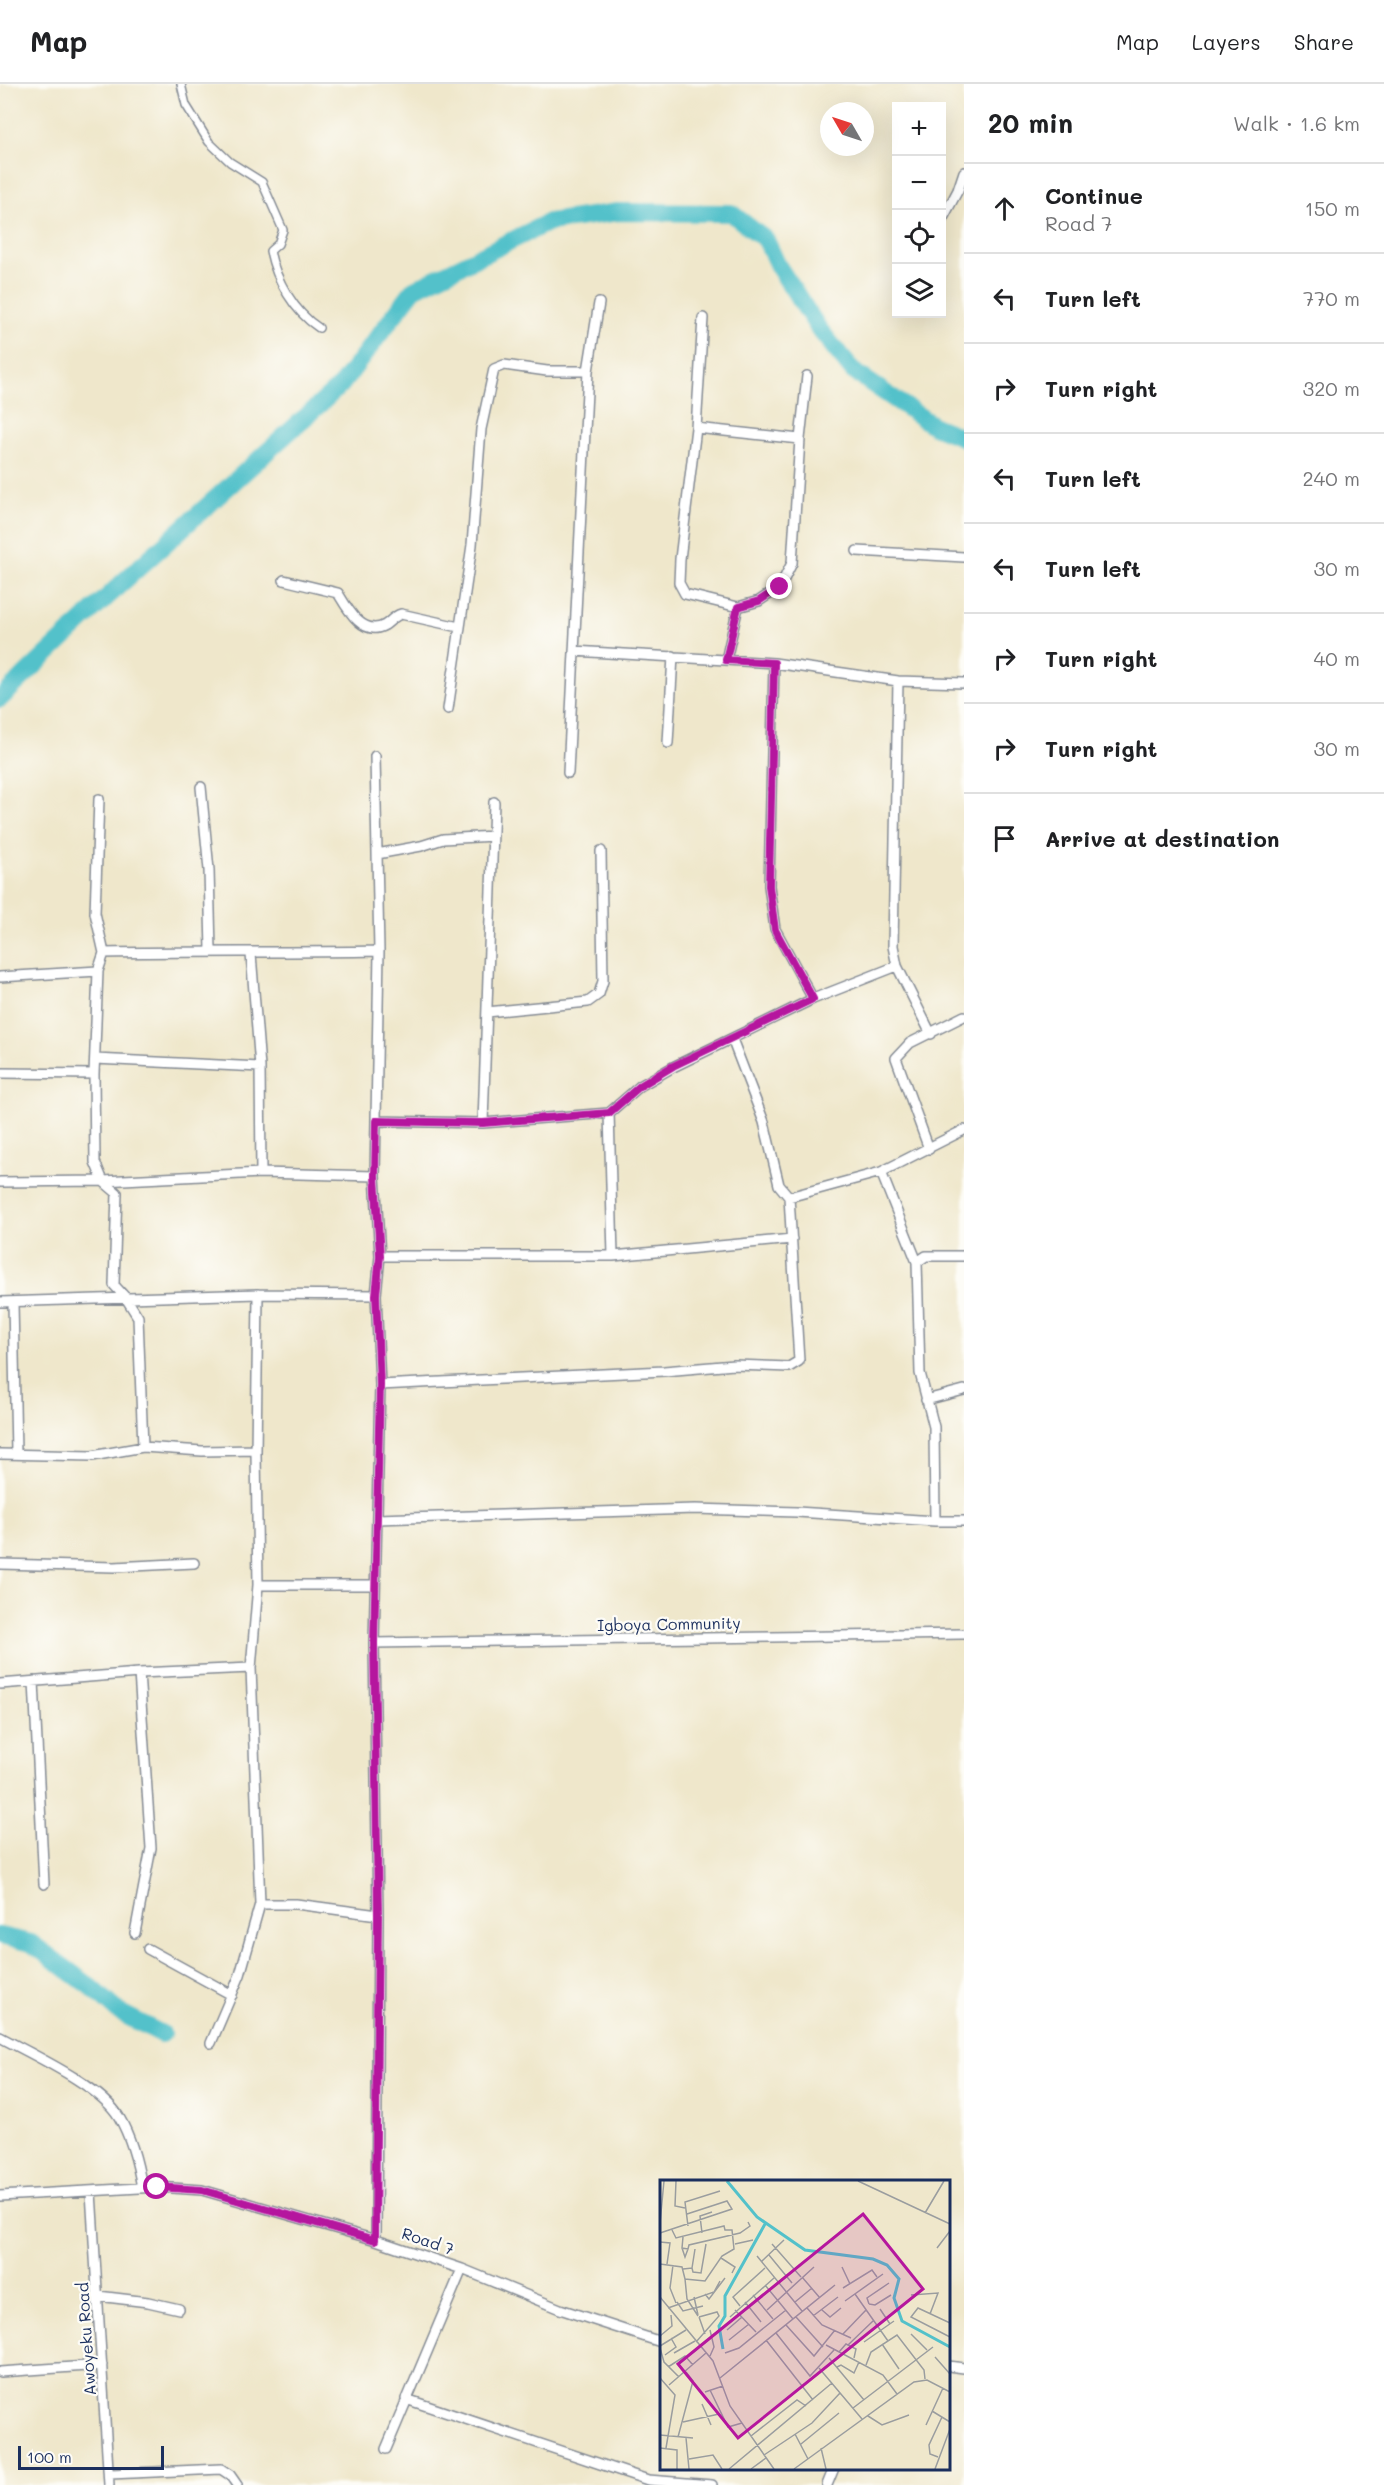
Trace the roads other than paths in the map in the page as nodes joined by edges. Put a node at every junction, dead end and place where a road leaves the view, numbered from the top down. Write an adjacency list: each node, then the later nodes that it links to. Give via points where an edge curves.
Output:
1 (181, 84): 6 (street, via 186,105 209,142 230,162 262,182 283,230 278,244 270,251 273,265 281,284 306,319)
2 (964, 172): 3 (street)
3 (946, 212)
4 (599, 303): 7 (street)
5 (703, 318): 9 (street)
6 (319, 328)
7 (588, 371): 15 (street, via 504,365 494,369 481,429 472,545); 16 (street)
8 (807, 375): 10 (street)
9 (696, 428): 10 (street); 14 (street, via 679,584 685,594)
10 (800, 439): 14 (street, via 792,563 780,587 759,601)
11 (857, 550): 12 (street)
12 (964, 558)
13 (285, 580): 15 (street, via 338,593 357,622 374,628 401,614)
14 (738, 607): 18 (street)
15 (459, 627): 22 (street)
16 (574, 651): 17 (street); 25 (street)
17 (673, 656): 18 (street); 23 (street)
18 (726, 660): 19 (street)
19 (774, 663): 20 (street); 39 (street, via 769,886 775,930)
20 (898, 681): 21 (street); 36 (street, via 893,946)
21 (964, 683)
22 (448, 709)
23 (668, 743)
24 (375, 756): 31 (street)
25 (568, 773)
26 (201, 787): 32 (street)
27 (99, 799): 34 (street, via 95,913)
28 (494, 802): 29 (street)
29 (493, 836): 31 (street, via 443,839); 40 (street)
30 (602, 851): 40 (street, via 603,981 599,994 588,1002)
31 (377, 854): 33 (street)
32 (211, 951): 34 (street); 35 (street)
33 (380, 951): 35 (street); 49 (street)
34 (104, 953): 37 (street)
35 (251, 954): 45 (street)
36 (897, 966): 39 (street); 42 (street)
37 (98, 971): 38 (street); 44 (street)
38 (0, 977)
39 (813, 999): 43 (street)
40 (487, 1012): 50 (street)
41 (964, 1016): 42 (street)
42 (931, 1034): 52 (street, via 910,1043 896,1058)
43 (732, 1039): 48 (street, via 640,1086); 58 (street, via 764,1122 779,1185)
44 (95, 1059): 45 (street); 47 (street)
45 (260, 1067): 54 (street)
46 (0, 1072): 47 (street)
47 (94, 1074): 56 (street, via 96,1162)
48 (609, 1113): 50 (street); 61 (street)
49 (376, 1121): 50 (street); 55 (street)
50 (483, 1123)
51 (964, 1130): 52 (street)
52 (929, 1149): 53 (street)
53 (881, 1172): 58 (street); 63 (street)
54 (261, 1173): 55 (street); 56 (street)
55 (375, 1176): 60 (street)
56 (103, 1181): 57 (street); 66 (street, via 117,1193 114,1285)
57 (0, 1182)
58 (789, 1197): 59 (street)
59 (792, 1239): 61 (street); 69 (street, via 799,1360 789,1367 734,1365)
60 (380, 1256): 61 (street); 65 (street)
61 (613, 1256)
62 (964, 1256): 63 (street, via 926,1256)
63 (916, 1262): 71 (street, via 920,1373)
64 (258, 1293): 65 (street); 66 (street); 73 (street)
65 (376, 1295): 69 (street)
66 (126, 1298): 68 (street); 72 (street, via 138,1317)
67 (0, 1302): 68 (street)
68 (13, 1302): 75 (street)
69 (380, 1385): 76 (street)
70 (964, 1390): 71 (street)
71 (926, 1400): 77 (street, via 935,1436)
72 (143, 1447): 73 (street, via 202,1452); 75 (street, via 92,1456)
73 (256, 1450): 81 (street)
74 (0, 1454): 75 (street)
75 (16, 1454)
76 (377, 1520): 77 (street, via 695,1509); 82 (street)
77 (935, 1521): 78 (street)
78 (964, 1521)
79 (194, 1563): 80 (street, via 114,1567)
80 (0, 1564)
81 (258, 1584): 82 (street); 85 (street)
82 (375, 1585): 84 (street)
83 (964, 1634): 84 (street, Igboya Community)
84 (374, 1643): 91 (street)
85 (251, 1668): 86 (street); 90 (street)
86 (139, 1672): 87 (street); 92 (street, via 151,1848)
87 (34, 1681): 88 (street); 89 (street)
88 (0, 1684)
89 (44, 1884)
90 (260, 1904): 91 (street, via 296,1904); 94 (street)
91 (378, 1915): 100 (street)
92 (135, 1933)
93 (148, 1949): 94 (street)
94 (232, 1995): 96 (street)
95 (0, 2037): 97 (street, via 95,2091 118,2116 138,2164)
96 (211, 2043)
97 (142, 2188): 98 (street, Road 7); 100 (street, Road 7, via 202,2190)
98 (91, 2192): 99 (street, Road 7); 102 (street, Awoyeku Road)
99 (0, 2196)
100 (375, 2240): 101 (street, Road 7)
101 (462, 2269): 104 (street, Road 7); 109 (street)
102 (98, 2296): 103 (street); 105 (street, Awoyeku Road)
103 (179, 2309)
104 (660, 2342)
105 (102, 2365): 108 (street); 111 (street, Awoyeku Road)
106 (949, 2366): 107 (street)
107 (964, 2368)
108 (0, 2372)
109 (406, 2399): 110 (street); 112 (street)
110 (386, 2450)
111 (110, 2474): 113 (street, Awoyeku Road); 114 (street, via 221,2469)
112 (647, 2483): 115 (street)
113 (109, 2485)
114 (237, 2485)
115 (712, 2485)

